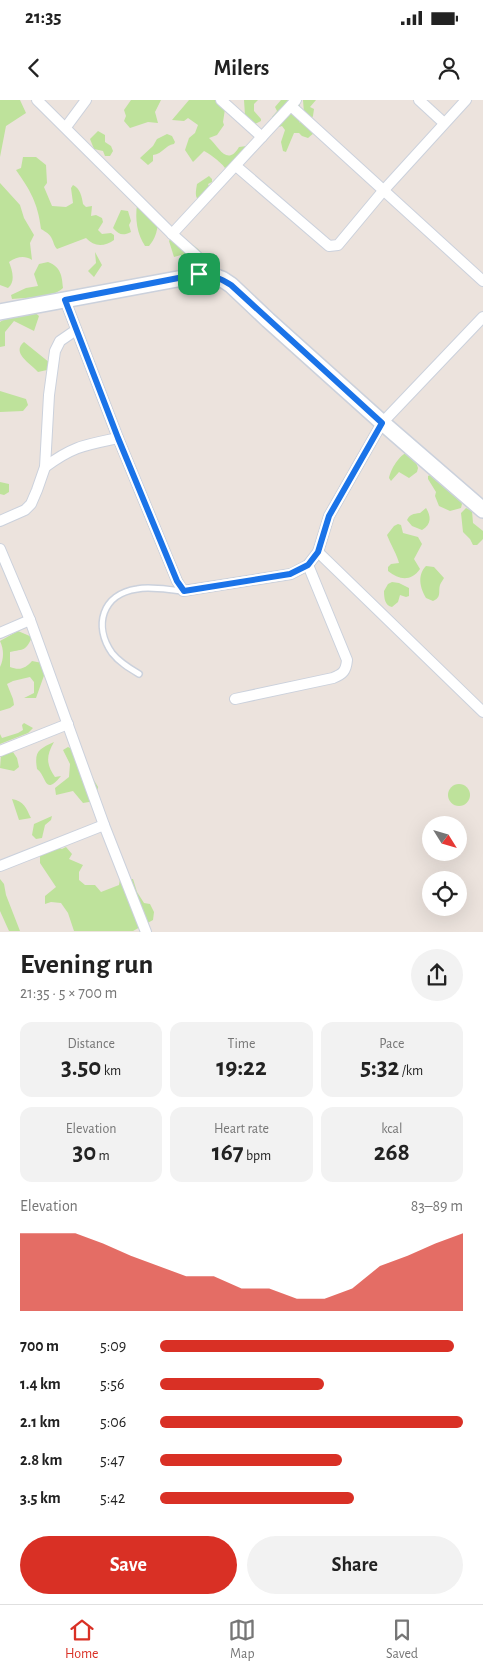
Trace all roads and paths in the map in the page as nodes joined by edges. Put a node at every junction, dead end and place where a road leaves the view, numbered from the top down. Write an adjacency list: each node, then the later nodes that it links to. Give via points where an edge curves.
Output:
1 (86, 100): 8 (street)
2 (221, 100): 9 (street)
3 (419, 100): 7 (street)
4 (466, 100): 7 (street)
5 (42, 102): 8 (street)
6 (294, 103): 9 (street); 11 (street)
7 (444, 123): 11 (street)
8 (66, 127): 12 (street)
9 (262, 138): 10 (street)
10 (236, 166): 11 (street, via 329,246 338,245); 12 (street)
11 (383, 191): 14 (street)
12 (172, 234): 13 (street)
13 (222, 279): 15 (street, via 199,274); 19 (street)
14 (483, 281)
15 (65, 300): 16 (street); 18 (street)
16 (0, 312)
17 (483, 317): 19 (street)
18 (76, 330): 20 (street); 21 (street, via 60,341 55,351)
19 (382, 423): 22 (street); 25 (street, via 329,516)
20 (118, 438): 21 (street, via 76,448); 27 (street)
21 (44, 467): 23 (street, via 30,504 25,510)
22 (483, 510)
23 (0, 521)
24 (0, 549): 28 (street)
25 (318, 552): 26 (street); 32 (street)
26 (308, 565): 27 (street, via 290,574); 31 (street, via 347,660 346,669 333,678)
27 (184, 591): 30 (lane, via 136,589 122,594 104,610 101,622 104,640 120,662)
28 (30, 620): 29 (street); 33 (street)
29 (0, 633)
30 (140, 674)
31 (235, 699)
32 (483, 712)
33 (68, 724): 34 (street); 35 (street)
34 (0, 751)
35 (104, 825): 36 (street); 37 (street)
36 (0, 866)
37 (146, 932)

